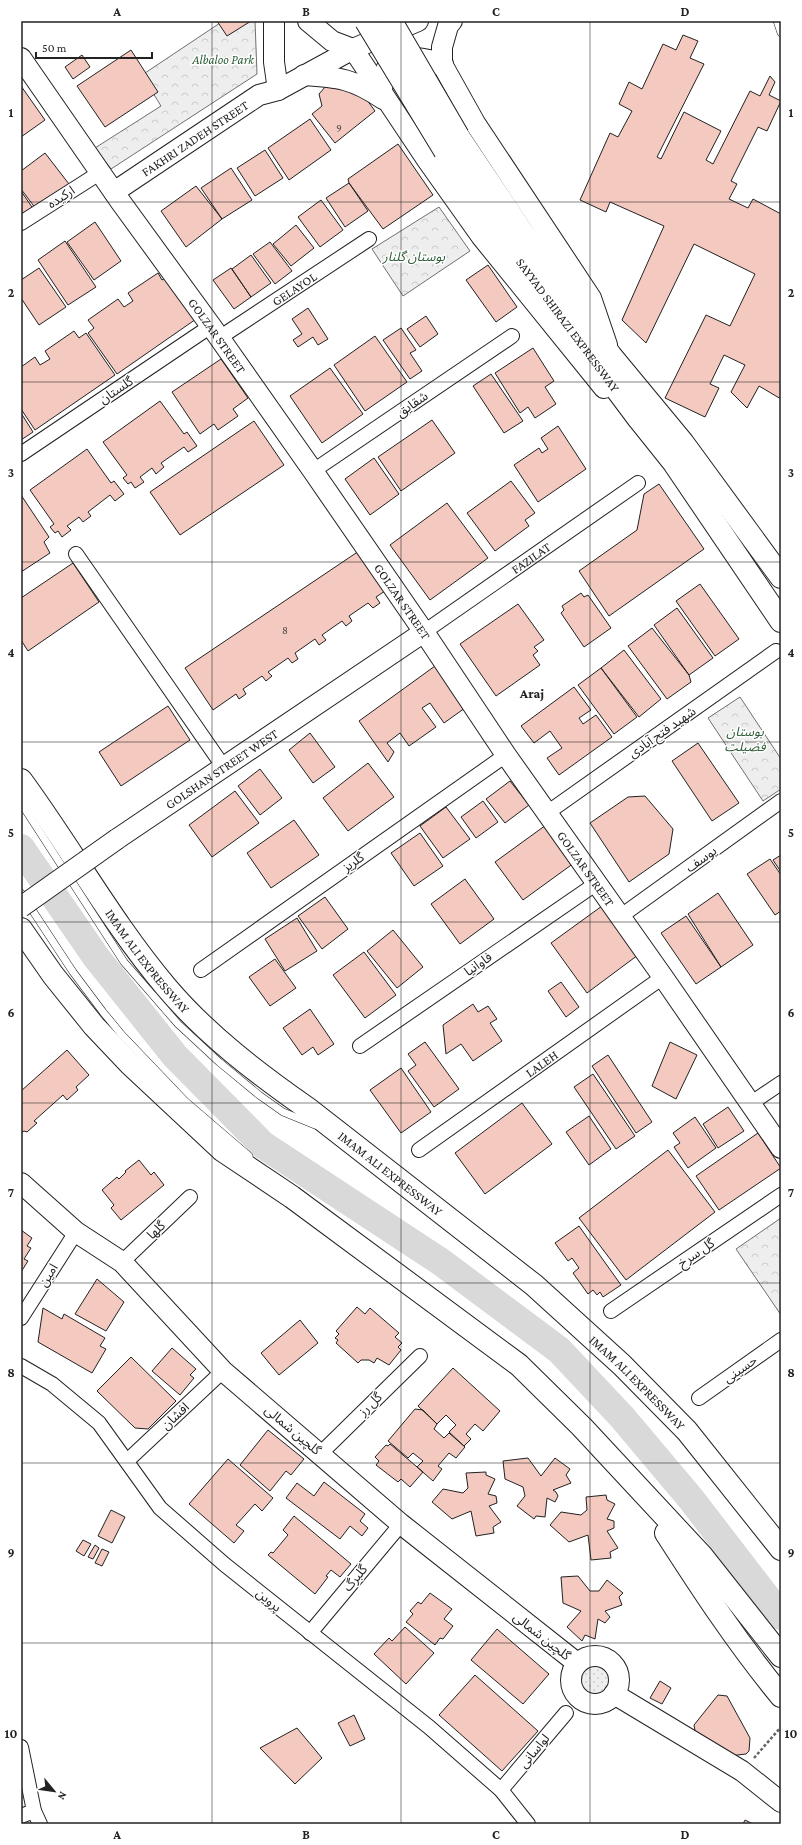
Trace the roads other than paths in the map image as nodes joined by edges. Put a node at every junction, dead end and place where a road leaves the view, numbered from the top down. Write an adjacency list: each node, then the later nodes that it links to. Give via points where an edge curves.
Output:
1 (274, 21): 13 (main road, via 274,62)
2 (308, 21): 9 (main road, via 332,41)
3 (366, 21): 15 (highway, SAYYAD SHIRAZI EXPRESSWAY, bridge)
4 (418, 21): 7 (main road, FAKHRI ZADEH STREET)
5 (452, 21): 11 (main road, via 442,47)
6 (777, 21): 8 (lane)
7 (388, 26): 9 (main road, FAKHRI ZADEH STREET); 15 (highway, SAYYAD SHIRAZI EXPRESSWAY, bridge)
8 (781, 32)
9 (353, 49): 12 (main road, FAKHRI ZADEH STREET); 14 (main road)
10 (21, 58): 16 (main road, GOLZAR STREET)
11 (442, 64): 14 (highway, via 417,58 396,60 389,65); 22 (main road, via 475,123 591,298)
12 (304, 75): 13 (main road, FAKHRI ZADEH STREET); 14 (main road, via 349,80)
13 (278, 90): 17 (main road, FAKHRI ZADEH STREET, via 259,95)
14 (384, 96): 23 (main road, via 481,236 606,390)
15 (451, 144): 22 (highway, SAYYAD SHIRAZI EXPRESSWAY, via 523,233); 23 (highway, SAYYAD SHIRAZI EXPRESSWAY, via 518,256)
16 (100, 172): 17 (main road, GOLZAR STREET); 18 (street, ارکیده)
17 (117, 196): 20 (main road, GOLZAR STREET)
18 (21, 223)
19 (369, 239): 20 (street, GELAYOL)
20 (215, 332): 25 (street, گلستان); 26 (main road, GOLZAR STREET)
21 (512, 336): 26 (street, شقایق)
22 (611, 356): 24 (highway, SAYYAD SHIRAZI EXPRESSWAY)
23 (638, 418): 31 (highway, SAYYAD SHIRAZI EXPRESSWAY, via 674,463)
24 (683, 443): 29 (highway, via 738,501); 30 (highway, SAYYAD SHIRAZI EXPRESSWAY)
25 (21, 454)
26 (313, 471): 32 (main road, GOLZAR STREET)
27 (638, 483): 32 (street, FAZILAT)
28 (76, 554): 35 (street)
29 (781, 554)
30 (781, 577)
31 (781, 621)
32 (424, 632): 34 (main road, GOLZAR STREET); 35 (main road, GOLSHAN STREET WEST)
33 (776, 651): 39 (street, شهید فتح آبادی)
34 (506, 755): 39 (main road, GOLZAR STREET); 45 (street, گلریز)
35 (223, 766): 42 (main road, GOLSHAN STREET WEST, bridge)
36 (21, 780): 50 (highway, IMAM ALI EXPRESSWAY, via 130,939 167,988 239,1057)
37 (781, 801): 43 (street, یوسف)
38 (21, 803): 50 (lane, via 120,956 178,1024 219,1062 283,1112)
39 (547, 813): 40 (main road, GOLZAR STREET)
40 (597, 883): 43 (main road, GOLZAR STREET); 47 (street, فاوانیا)
41 (21, 893): 56 (lane, via 73,972 122,1035 185,1101)
42 (21, 906)
43 (621, 916): 46 (main road, GOLZAR STREET)
44 (21, 929): 56 (highway, via 53,975 94,1026 130,1064 222,1150)
45 (201, 970)
46 (663, 977): 49 (main road, GOLZAR STREET); 52 (street, LALEH)
47 (360, 1046)
48 (781, 1083): 49 (street)
49 (750, 1104): 51 (main road, GOLZAR STREET)
50 (345, 1138): 70 (highway, IMAM ALI EXPRESSWAY, via 534,1285 622,1365 687,1431)
51 (781, 1148)
52 (419, 1150)
53 (21, 1183): 57 (main road, گلچین شمالی)
54 (781, 1195): 59 (street, گل سرخ)
55 (190, 1197): 58 (street, گلها)
56 (292, 1197): 68 (highway, via 519,1365)
57 (76, 1232): 58 (main road, گلچین شمالی); 60 (street, امین)
58 (122, 1262): 64 (main road, گلچین شمالی)
59 (611, 1311)
60 (21, 1318)
61 (781, 1340): 65 (street, حسینی)
62 (420, 1356): 66 (street, گل رز)
63 (21, 1366): 67 (street, پروین, via 52,1384 98,1423)
64 (223, 1371): 66 (main road, گلچین شمالی); 67 (street, افشان)
65 (699, 1398)
66 (321, 1453): 69 (main road, گلچین شمالی)
67 (127, 1461): 71 (street, پروین, via 160,1508 224,1564)
68 (634, 1483): 72 (highway, via 702,1556); 75 (highway, via 720,1616)
69 (401, 1524): 71 (street, گلبرگ); 73 (main road, گلچین شمالی)
70 (781, 1549)
71 (310, 1633): 78 (street, پروین)
72 (781, 1656)
73 (577, 1663): 74 (main road, via 597,1656 610,1661 618,1673 618,1688); 74 (main road, via 571,1681 579,1698 597,1704)
74 (614, 1694): 79 (main road, via 742,1771)
75 (781, 1696)
76 (566, 1713): 78 (street, لواسانی)
77 (21, 1747): 80 (street)
78 (501, 1790): 81 (street, پروین)
79 (781, 1802)
80 (32, 1817)
81 (528, 1824)

